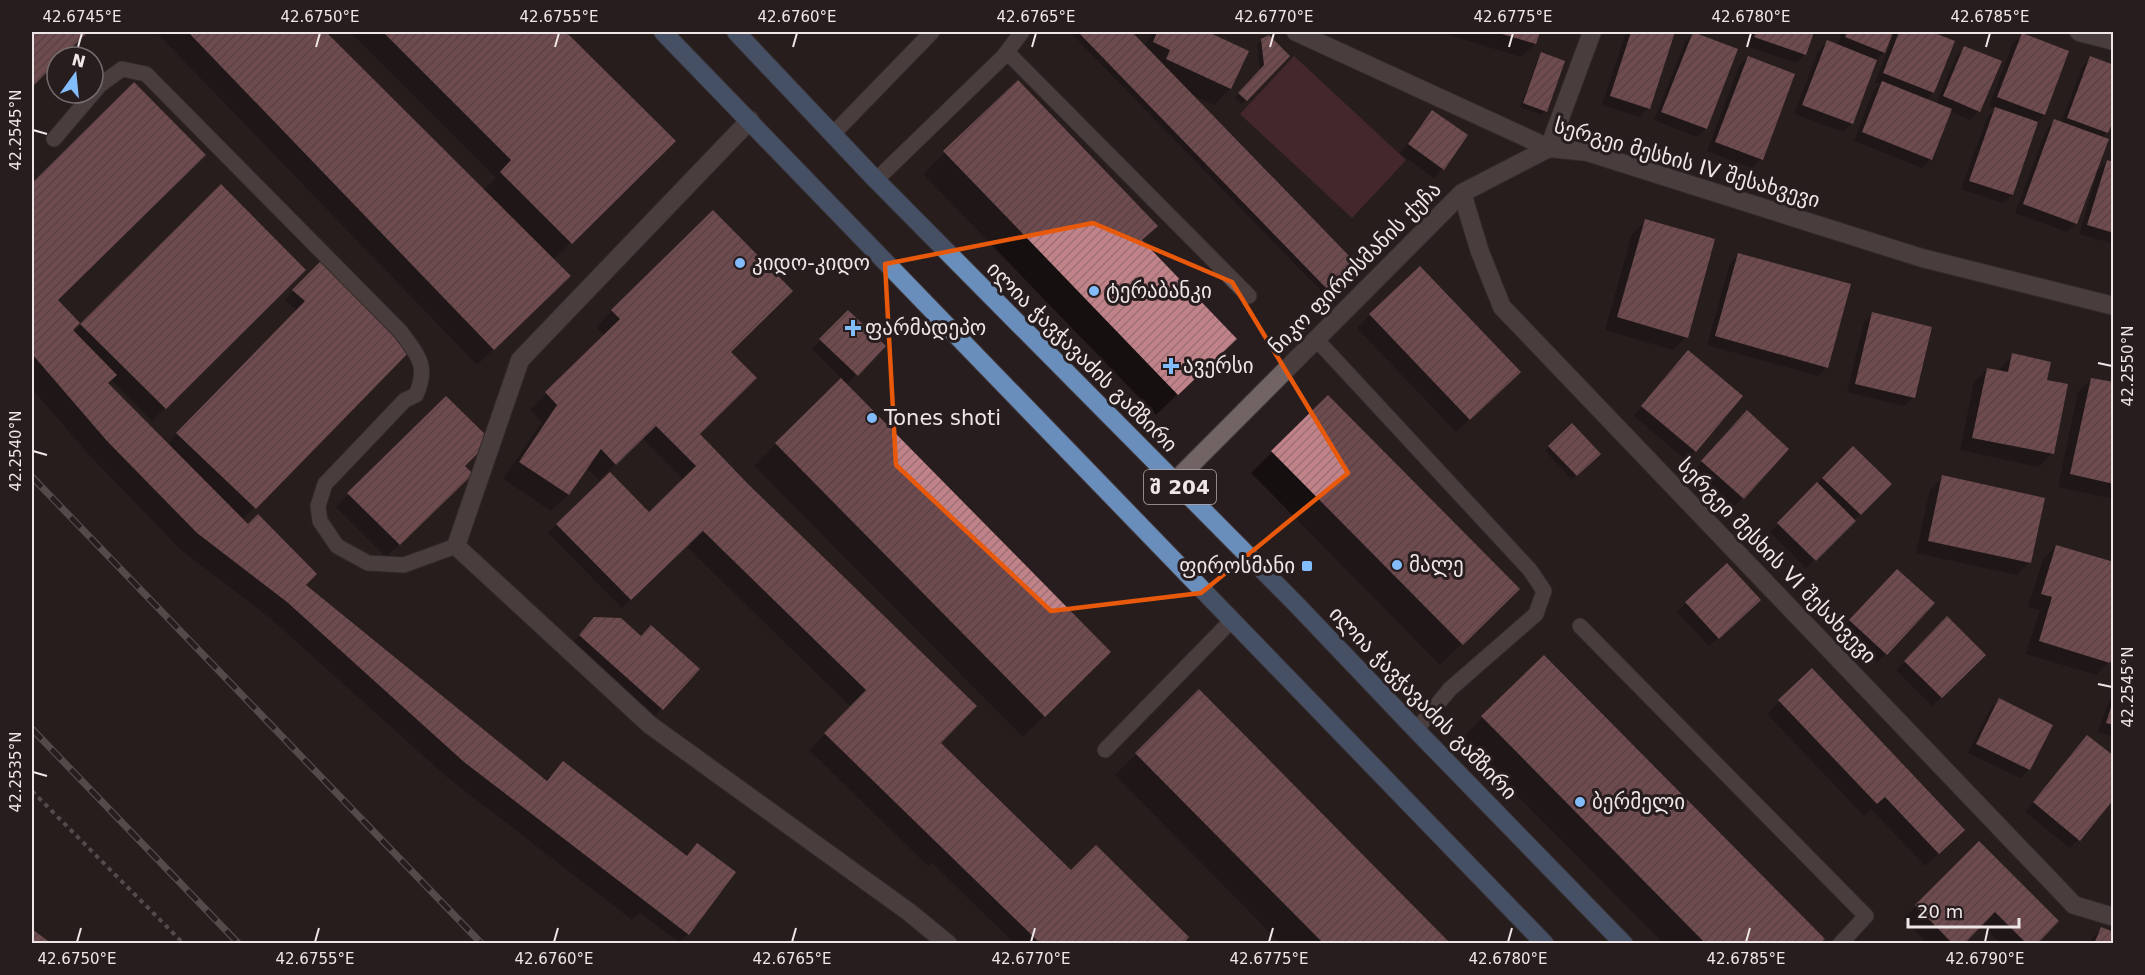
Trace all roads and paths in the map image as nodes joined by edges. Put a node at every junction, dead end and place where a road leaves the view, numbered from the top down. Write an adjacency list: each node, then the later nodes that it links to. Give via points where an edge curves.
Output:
1 (663, 32): 10 (main road, შ 204)
2 (736, 32): 11 (main road, ილია ჭავჭავაძის გამზირი / შ 204)
3 (932, 32): 11 (lane)
4 (1022, 32): 9 (lane)
5 (1296, 32): 13 (street, სერგეი მესხის IV შესახვევი)
6 (1592, 32): 13 (street)
7 (2079, 32): 8 (street)
8 (2114, 41)
9 (1007, 52): 14 (lane); 16 (lane)
10 (750, 120): 20 (street, via 520,360); 21 (main road, შ 204)
11 (833, 134): 14 (main road, ილია ჭავჭავაძის გამზირი / შ 204)
12 (54, 139): 20 (lane, via 100,86 122,69 146,74 209,136 401,332 421,360 422,381 416,395 405,400 326,484 318,506 320,521 337,546 368,563 404,565)
13 (1549, 148): 15 (street, ნიკო ფიროსმანის ქუჩა); 17 (street, სერგეი მესხის IV შესახვევი, via 1587,152 1922,258)
14 (876, 180): 19 (main road, ილია ჭავჭავაძის გამზირი / შ 204)
15 (1462, 193): 18 (street, ნიკო ფიროსმანის ქუჩა); 26 (street, სერგეი მესხის VI შესახვევი, via 1502,307 2074,905)
16 (1248, 296)
17 (2114, 306)
18 (1316, 339): 19 (street, ნიკო ფიროსმანის ქუჩა); 23 (lane, via 1530,570 1544,591 1536,614 1450,689)
19 (1174, 482): 23 (main road, ილია ჭავჭავაძის გამზირი / შ 204)
20 (456, 546): 28 (street, via 650,725)
21 (1232, 620): 24 (lane); 29 (main road, შ 204)
22 (1580, 626): 31 (lane, via 1866,916)
23 (1416, 730): 30 (main road, ილია ჭავჭავაძის გამზირი / შ 204)
24 (1105, 750)
25 (32, 791): 27 (path)
26 (2114, 917)
27 (184, 944)
28 (948, 944)
29 (1545, 944)
30 (1624, 944)
31 (1840, 944)

